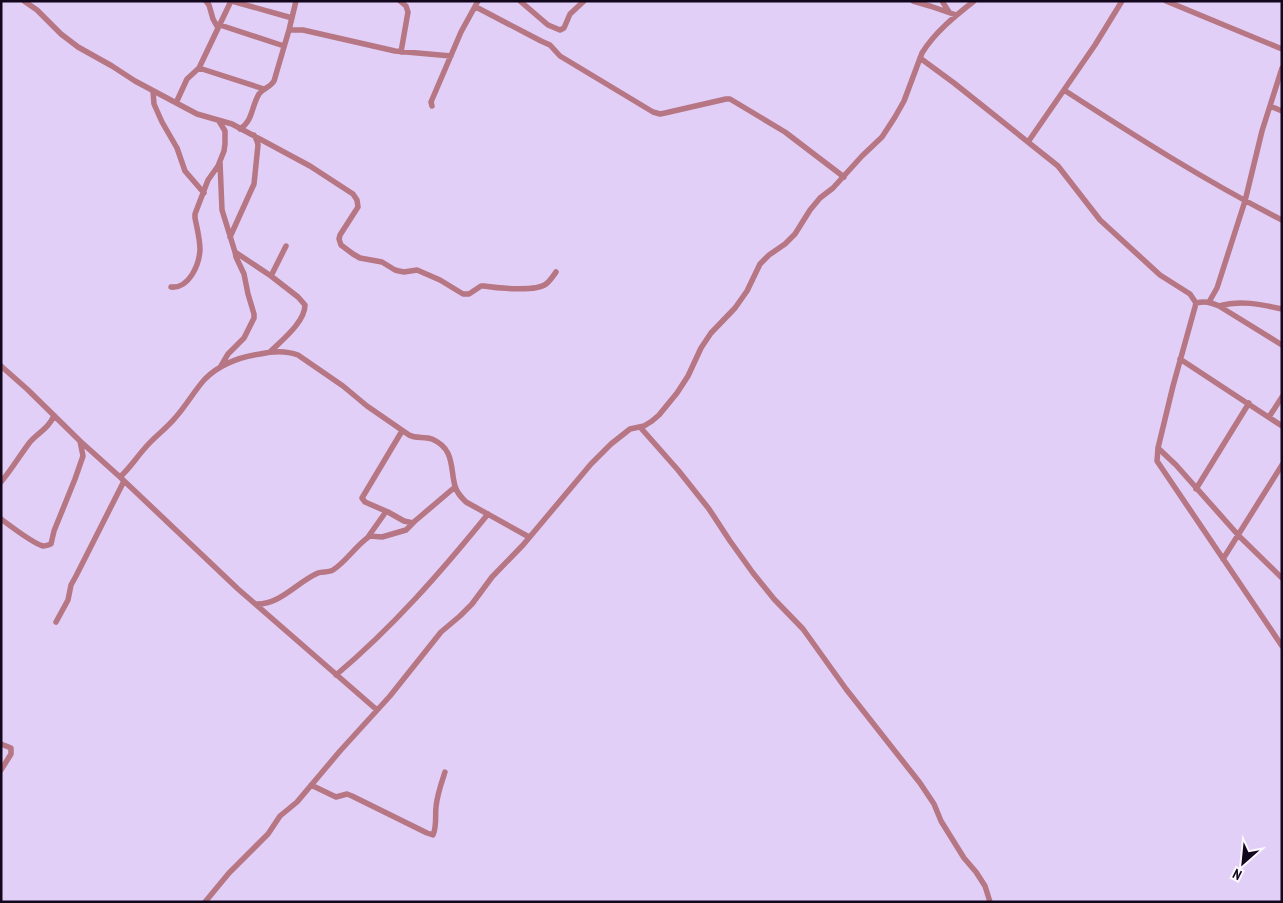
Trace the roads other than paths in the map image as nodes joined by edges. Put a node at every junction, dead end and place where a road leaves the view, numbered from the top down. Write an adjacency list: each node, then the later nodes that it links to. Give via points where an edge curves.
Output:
1 (24, 1): 28 (street, via 78,47)
2 (206, 1): 17 (street)
3 (231, 1): 16 (street); 17 (street)
4 (296, 1): 16 (street)
5 (400, 1): 21 (street, via 408,12)
6 (520, 1): 7 (street, via 548,25 560,30 573,10)
7 (584, 1)
8 (913, 1): 14 (street)
9 (942, 1): 14 (street)
10 (974, 1): 15 (street)
11 (1122, 1): 27 (street)
12 (1166, 1): 20 (street)
13 (477, 4): 22 (street); 38 (street, via 548,43 560,56 653,112 660,114 730,99 786,132)
14 (949, 13): 15 (street)
15 (956, 15): 23 (street)
16 (292, 18): 18 (street)
17 (219, 27): 19 (street); 24 (street)
18 (289, 30): 19 (street); 21 (street, via 303,30)
19 (284, 46): 26 (street, via 274,81)
20 (1282, 49)
21 (401, 52): 22 (street)
22 (451, 56): 30 (street)
23 (920, 58): 36 (street); 38 (street, via 895,117 882,137)
24 (199, 68): 26 (street); 29 (street, via 187,79)
25 (1282, 68): 31 (street)
26 (264, 89): 34 (street, via 247,124)
27 (1064, 90): 36 (street); 40 (street)
28 (153, 91): 29 (street); 39 (street, via 154,104 183,167)
29 (176, 103): 33 (street)
30 (432, 106)
31 (1270, 106): 32 (street); 40 (street)
32 (1282, 111)
33 (218, 120): 34 (street); 37 (street, via 225,137)
34 (240, 129): 35 (street)
35 (254, 135): 42 (street, via 258,145 254,180); 45 (street, via 353,194 358,207 339,239 341,245 360,258 382,262 399,271 417,270 466,294 481,286 540,287)
36 (1028, 142): 49 (street, via 1058,166 1100,220 1160,275 1190,294)
37 (220, 162): 39 (street); 42 (street, via 222,210)
38 (844, 177): 62 (street, via 820,198 795,234 760,264 735,308 700,348 682,386 659,415)
39 (204, 193): 47 (street, via 196,214 200,248 197,263 186,283)
40 (1245, 201): 41 (street); 48 (street, via 1217,288)
41 (1282, 220)
42 (230, 237): 44 (street)
43 (286, 246): 46 (street)
44 (235, 252): 46 (street); 56 (street, via 244,274 254,318 244,338)
45 (556, 272)
46 (271, 276): 53 (street, via 298,296 305,308 294,328)
47 (171, 287)
48 (1209, 302): 49 (street); 50 (street)
49 (1196, 303): 54 (street)
50 (1219, 306): 51 (street, via 1231,302); 52 (street)
51 (1282, 309)
52 (1282, 344)
53 (270, 352): 56 (street, via 243,356); 63 (street, via 298,355)
54 (1180, 359): 58 (street); 65 (street)
55 (1, 366): 59 (street)
56 (220, 368): 67 (street, via 204,380 170,424 146,446)
57 (1282, 397): 60 (street)
58 (1249, 403): 60 (street); 70 (street)
59 (54, 415): 64 (street); 68 (street)
60 (1269, 417): 61 (street)
61 (1282, 426)
62 (640, 427): 77 (street, via 630,429 611,444); 90 (street, via 709,509 753,573 803,629 920,782 964,858 985,886)
63 (402, 431): 69 (street, via 412,437 431,439 443,448 451,460); 71 (street, via 362,498)
64 (80, 441): 67 (street); 73 (street, via 83,456 51,544 40,545)
65 (1158, 448): 70 (street); 78 (street, via 1159,466)
66 (1282, 465): 75 (street)
67 (122, 479): 80 (street); 81 (street)
68 (1, 482)
69 (455, 487): 72 (street, via 466,502); 74 (street)
70 (1196, 489): 75 (street)
71 (388, 512): 74 (street); 76 (street)
72 (488, 514): 77 (street); 83 (street, via 415,600)
73 (1, 519)
74 (413, 523): 76 (street, via 406,530 382,537)
75 (1239, 536): 78 (street); 79 (street)
76 (368, 537): 80 (street, via 332,570 316,574 270,602)
77 (529, 537): 84 (street, via 492,576 472,604 441,632)
78 (1223, 559): 82 (street)
79 (1282, 578)
80 (256, 604): 83 (street)
81 (56, 622)
82 (1282, 646)
83 (336, 675): 84 (street)
84 (376, 710): 88 (street)
85 (1, 744): 86 (street, via 12,751)
86 (1, 770)
87 (445, 772): 88 (street, via 433,835 352,796 336,797)
88 (311, 785): 89 (street)
89 (205, 902)
90 (990, 902)

